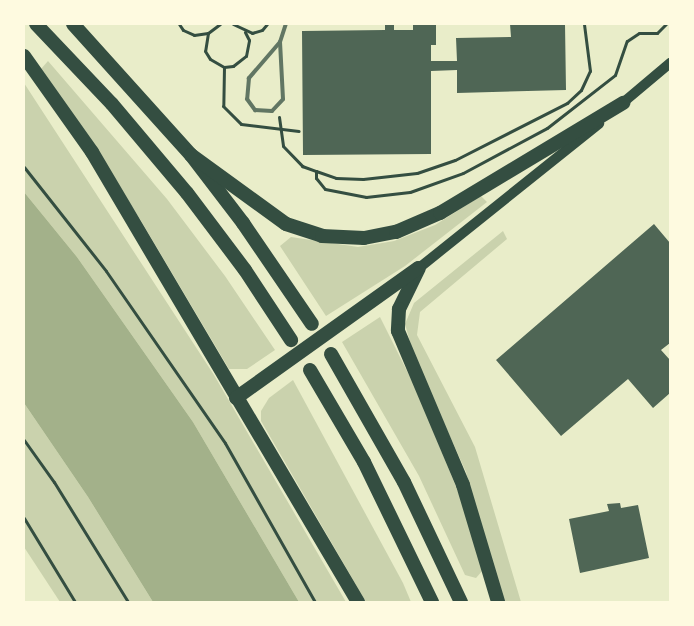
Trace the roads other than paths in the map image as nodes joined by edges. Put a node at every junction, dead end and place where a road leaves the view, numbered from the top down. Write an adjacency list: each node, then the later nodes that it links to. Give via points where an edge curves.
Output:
1 (36, 24): 11 (highway, via 112,104 187,193 245,270)
2 (73, 24): 8 (highway)
3 (286, 24): 4 (lane)
4 (280, 42): 4 (lane, via 249,78 247,99 255,110 272,111 279,106 284,88 280,77)
5 (24, 56): 14 (highway, via 92,152)
6 (670, 64): 7 (main road)
7 (623, 103): 8 (highway, via 440,214 396,232 364,238 322,236 286,224); 9 (main road)
8 (191, 155): 10 (highway, via 260,247)
9 (419, 268): 14 (highway); 18 (highway, via 399,309 398,331 463,484)
10 (312, 324)
11 (291, 340)
12 (331, 354): 17 (highway, via 404,482)
13 (310, 370): 16 (highway, via 364,462)
14 (236, 398): 15 (highway)
15 (358, 602)
16 (432, 602)
17 (461, 602)
18 (498, 602)

